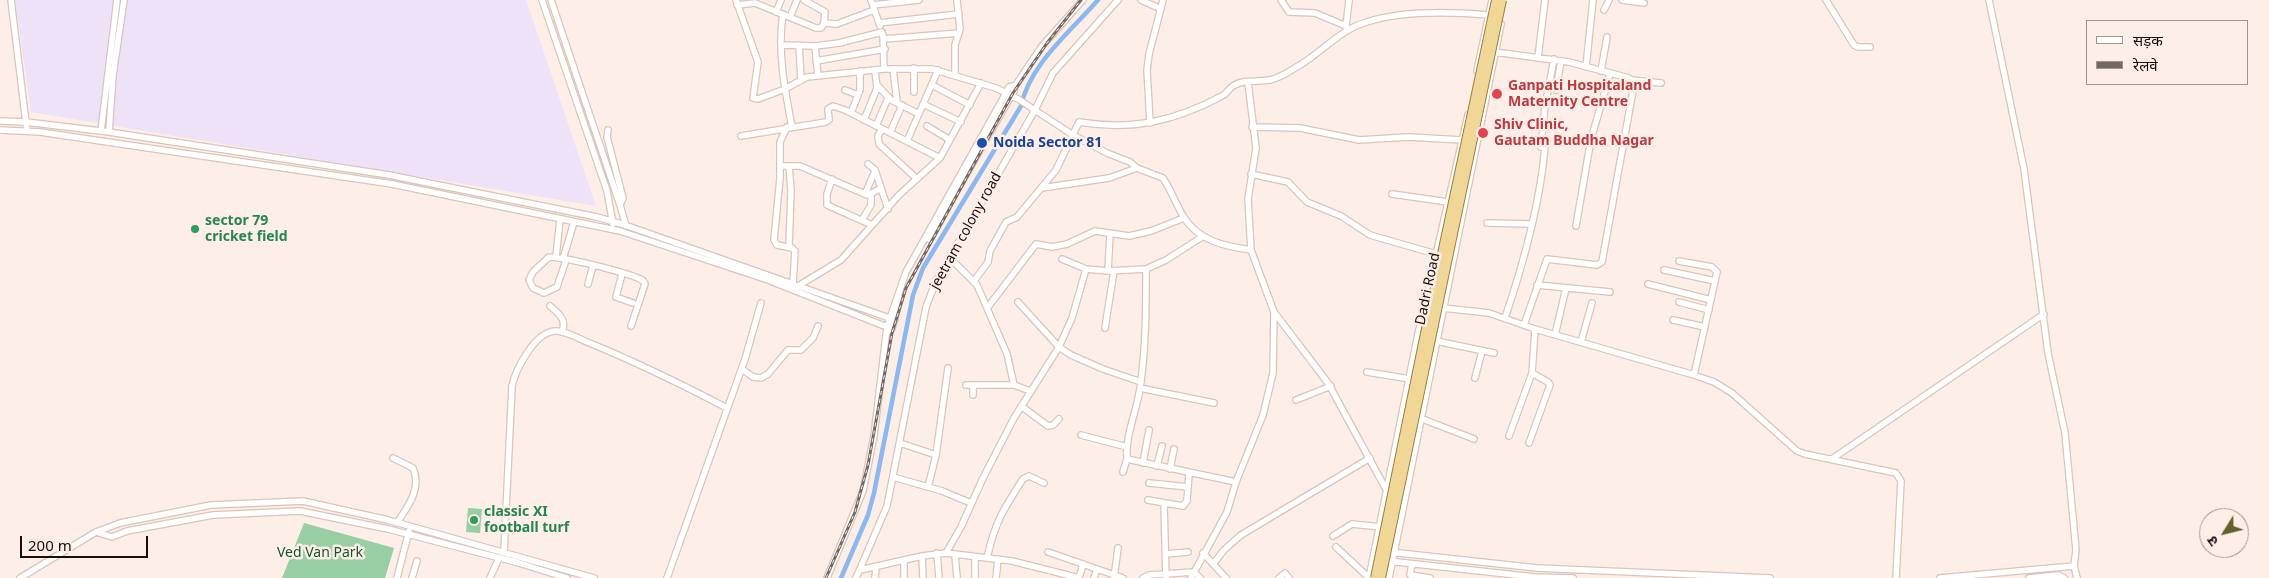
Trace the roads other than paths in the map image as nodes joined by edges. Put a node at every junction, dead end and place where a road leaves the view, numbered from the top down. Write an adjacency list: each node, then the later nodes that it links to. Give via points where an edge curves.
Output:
1 (11, 0): 86 (street)
2 (118, 0): 96 (street)
3 (124, 0): 97 (street)
4 (542, 0): 124 (street, via 607,191)
5 (551, 0): 118 (street)
6 (781, 0): 31 (street)
7 (797, 0): 35 (street)
8 (804, 0): 36 (street, via 824,11)
9 (919, 0): 28 (street)
10 (957, 0): 33 (street)
11 (1083, 0): 75 (street, via 1042,46 1015,86 1009,87)
12 (1118, 0): 81 (street, jeetram colony road, via 1053,73)
13 (1141, 0): 29 (street)
14 (1163, 0): 29 (street)
15 (1281, 0): 38 (street, via 1289,12 1315,13)
16 (1349, 0): 38 (street)
17 (1492, 0): 34 (street, Dadri Road)
18 (1496, 0): 272 (main road, bridge)
19 (1504, 0): 48 (street, Dadri Road); 296 (main road, bridge)
20 (1545, 0): 49 (street)
21 (1593, 0): 53 (street)
22 (1608, 0): 30 (street)
23 (1622, 0): 27 (street)
24 (1826, 0): 46 (street, via 1854,45)
25 (1989, 0): 167 (street, via 2024,169)
26 (737, 2): 31 (street, via 755,3); 71 (street, via 758,62 753,98)
27 (1644, 3)
28 (873, 5): 36 (street, via 837,24); 37 (street)
29 (1161, 9): 88 (street, via 1147,70)
30 (1604, 10)
31 (776, 12): 32 (street)
32 (783, 14): 35 (street); 43 (street)
33 (958, 14): 37 (street); 40 (street)
34 (1488, 15): 38 (street, via 1461,13 1381,19); 102 (street, Dadri Road)
35 (790, 17): 36 (street, via 818,29)
36 (824, 23)
37 (879, 23): 39 (street)
38 (1345, 29): 66 (street, via 1312,57 1278,78)
39 (882, 32): 42 (street); 45 (street)
40 (959, 34): 42 (street); 61 (street)
41 (1607, 37): 60 (street)
42 (884, 39): 47 (street)
43 (782, 44): 44 (street); 71 (street)
44 (799, 45): 45 (street); 64 (street)
45 (815, 46): 51 (street)
46 (1870, 47)
47 (885, 49): 51 (street); 55 (street)
48 (1495, 52): 49 (street); 164 (street, Dadri Road)
49 (1538, 58): 50 (street)
50 (1554, 59): 52 (street); 126 (street, via 1545,106 1542,180)
51 (816, 61): 63 (street)
52 (1561, 61): 53 (street); 73 (street)
53 (1586, 67): 60 (street)
54 (914, 68): 56 (street); 58 (street); 74 (street)
55 (884, 69): 56 (street); 57 (street)
56 (893, 69): 78 (street)
57 (875, 70): 59 (street); 69 (street)
58 (938, 70): 61 (street); 70 (street)
59 (860, 71): 63 (street); 76 (street)
60 (1601, 71): 62 (street)
61 (955, 74): 67 (street)
62 (1610, 74): 65 (street); 129 (street, via 1591,139)
63 (818, 76): 64 (street)
64 (801, 80): 71 (street)
65 (1632, 80): 68 (street); 153 (street, via 1634,85 1602,262 1597,265 1548,259)
66 (1248, 82): 88 (street, via 1232,86 1222,96 1184,114); 92 (street)
67 (982, 83): 75 (street); 80 (street)
68 (1661, 83)
69 (877, 84): 77 (street); 84 (street)
70 (932, 85): 79 (street); 80 (street)
71 (785, 89): 90 (street)
72 (845, 90): 76 (street)
73 (1556, 90)
74 (914, 92)
75 (1008, 94): 81 (street); 169 (street, via 906,272)
76 (858, 95): 82 (street)
77 (888, 98): 78 (street); 91 (street)
78 (899, 104): 83 (street); 98 (street)
79 (924, 104): 83 (street); 87 (street)
80 (970, 105): 87 (street)
81 (1032, 108): 99 (street); 138 (street, jeetram colony road)
82 (851, 113): 84 (street); 90 (street, via 833,106 828,109 826,122)
83 (919, 114): 103 (street)
84 (864, 120): 91 (street)
85 (0, 121): 86 (street)
86 (26, 122): 95 (street); 96 (street)
87 (961, 122): 101 (street)
88 (1150, 123): 99 (street, via 1114,125 1079,122)
89 (927, 126): 101 (street)
90 (789, 127): 100 (street); 106 (street, via 781,138)
91 (879, 127): 98 (street); 112 (street, via 879,144)
92 (1252, 127): 102 (street, via 1300,128 1359,140 1408,137); 110 (street, via 1256,148)
93 (0, 130): 95 (street)
94 (608, 130): 118 (street, via 623,198)
95 (27, 131): 121 (street, via 392,184)
96 (101, 131): 97 (street)
97 (109, 132): 124 (street, via 390,175)
98 (890, 133): 103 (street)
99 (1074, 135): 108 (street); 113 (street, via 1062,161)
100 (741, 136)
101 (950, 140): 104 (street)
102 (1462, 140): 117 (street, Dadri Road)
103 (907, 141): 104 (street)
104 (940, 158): 112 (street)
105 (868, 164): 109 (street)
106 (780, 166): 107 (street); 134 (street, via 774,240 777,245)
107 (789, 166): 111 (street, via 800,166); 134 (street)
108 (1137, 168): 113 (street, via 1109,178); 120 (street, via 1163,178)
109 (875, 170): 114 (street); 115 (street)
110 (1251, 174): 135 (street, via 1248,199); 136 (street, via 1288,182 1306,202 1341,216 1370,235)
111 (832, 178): 115 (street); 122 (street, via 826,205)
112 (917, 179): 119 (street)
113 (1042, 188): 148 (street, via 1017,217 1006,222 990,251 988,262)
114 (880, 189): 115 (street); 119 (street)
115 (868, 194): 122 (street, via 871,206)
116 (1392, 194): 117 (street)
117 (1448, 202): 136 (street, Dadri Road)
118 (620, 205): 127 (street)
119 (888, 209): 128 (street)
120 (1184, 218): 132 (street, via 1140,234); 133 (street)
121 (560, 219): 123 (street); 137 (street)
122 (862, 220): 128 (street)
123 (574, 222): 130 (street); 140 (street)
124 (613, 222): 127 (street); 130 (street)
125 (1487, 223): 126 (street)
126 (1531, 224): 168 (street)
127 (625, 225): 131 (street); 152 (street)
128 (872, 225): 152 (street, via 841,260)
129 (1576, 226)
130 (614, 230): 131 (street)
131 (627, 234): 177 (street, via 768,280)
132 (1110, 234): 146 (street); 163 (street, via 1095,231 1066,244 1036,244)
133 (1202, 237): 135 (street); 143 (street, via 1166,260)
134 (789, 247): 152 (street, via 796,254)
135 (1251, 250): 166 (street)
136 (1436, 254): 191 (street, Dadri Road)
137 (556, 257): 140 (street); 140 (street, via 546,258 530,276 533,288 540,293 559,285)
138 (949, 257): 148 (street); 209 (street, jeetram colony road, via 926,307)
139 (1062, 259): 144 (street)
140 (564, 260): 142 (street)
141 (1679, 261): 149 (street, via 1715,268)
142 (592, 266): 147 (street); 150 (street)
143 (1146, 268): 146 (street); 195 (street)
144 (1086, 269): 146 (street); 182 (street, via 1072,318)
145 (1664, 270): 149 (street)
146 (1111, 271): 175 (street)
147 (622, 274): 159 (street, via 616,297); 172 (street, via 645,284)
148 (974, 280): 163 (street)
149 (1714, 281): 156 (street)
150 (588, 284)
151 (1648, 284): 156 (street)
152 (796, 285): 169 (street)
153 (1537, 285): 154 (street); 171 (street)
154 (1566, 288): 155 (street); 179 (street)
155 (1610, 292)
156 (1711, 300): 165 (street)
157 (1018, 302): 182 (street)
158 (1679, 302): 165 (street)
159 (634, 303)
160 (761, 303): 186 (street)
161 (1592, 303): 181 (street)
162 (550, 306): 178 (street, via 562,317 565,326)
163 (988, 307): 194 (street, via 1007,354)
164 (1443, 308): 168 (street); 180 (street, Dadri Road)
165 (1709, 310): 174 (street)
166 (1274, 312): 196 (street); 226 (street, via 1270,392)
167 (2044, 314): 218 (street); 264 (street, via 2051,371 2065,433 2076,550)
168 (1505, 318): 171 (street)
169 (892, 319): 177 (street)
170 (1673, 320): 174 (street)
171 (1524, 325): 176 (street)
172 (631, 326)
173 (818, 326): 186 (street, via 813,338 801,350 788,350 761,378)
174 (1705, 327): 189 (street)
175 (1105, 328)
176 (1535, 329): 179 (street); 188 (street)
177 (889, 330): 280 (street, via 864,492)
178 (562, 332): 202 (street, via 648,368); 243 (street, via 549,332 540,339 528,352 514,377)
179 (1555, 335): 181 (street)
180 (1436, 341): 183 (street); 203 (street, Dadri Road)
181 (1581, 342): 189 (street)
182 (1059, 347): 195 (street, via 1085,362); 197 (street)
183 (1482, 350): 184 (street); 190 (street)
184 (1494, 354)
185 (948, 368): 214 (street)
186 (742, 369): 202 (street)
187 (1367, 372): 191 (street)
188 (1532, 373): 207 (street); 210 (street, via 1550,383)
189 (1694, 375): 218 (street, via 1732,393 1797,451)
190 (1476, 378)
191 (1410, 379): 230 (street, Dadri Road)
192 (966, 385): 193 (street)
193 (974, 385): 194 (street); 198 (street)
194 (1014, 385): 197 (street)
195 (1141, 385): 200 (street); 211 (street)
196 (1331, 386): 199 (street); 216 (street)
197 (1030, 391): 201 (street)
198 (973, 395)
199 (1296, 400)
200 (1214, 403)
201 (1021, 406): 204 (street, via 1048,426); 232 (street)
202 (728, 408): 279 (street)
203 (1420, 418): 208 (street); 249 (street, Dadri Road)
204 (1059, 420)
205 (1149, 430): 219 (street)
206 (1081, 435): 211 (street)
207 (1509, 436)
208 (1474, 439)
209 (900, 443): 214 (street); 224 (street, jeetram colony road)
210 (1529, 444)
211 (1127, 446): 217 (street)
212 (1162, 446): 220 (street)
213 (1174, 449): 221 (street)
214 (936, 455): 228 (street)
215 (393, 458): 234 (street, via 412,468 416,484 413,498)
216 (1370, 458): 230 (street); 261 (street, via 1241,535)
217 (1126, 459): 219 (street); 222 (street)
218 (1832, 459): 270 (street, via 1890,471 1899,476 1902,486)
219 (1143, 463): 220 (street)
220 (1158, 466): 221 (street)
221 (1170, 469): 223 (street)
222 (1123, 472)
223 (1189, 474): 226 (street); 229 (street)
224 (893, 477): 228 (street); 267 (street, jeetram colony road, via 888,506)
225 (1044, 482): 256 (street, via 1029,476 1023,479 999,517)
226 (1236, 482): 248 (street, via 1227,512)
227 (1150, 483): 229 (street)
228 (928, 487): 232 (street)
229 (1188, 487): 233 (street, via 1185,505)
230 (1388, 493): 236 (street, Dadri Road)
231 (1148, 500): 233 (street)
232 (971, 503): 247 (street, via 962,527)
233 (1164, 504): 251 (street)
234 (397, 523): 235 (street); 237 (street, via 303,501 201,506 120,523)
235 (410, 526): 238 (street); 243 (street)
236 (1381, 527): 239 (street, via 1352,524); 242 (street, Dadri Road)
237 (96, 532): 238 (street, via 112,537 127,531 213,515 300,511); 273 (street)
238 (408, 534): 255 (street); 274 (street)
239 (1333, 536)
240 (1336, 547): 272 (street, via 1360,571)
241 (1118, 548): 271 (street)
242 (1376, 548): 249 (street); 253 (street, Dadri Road)
243 (504, 552): 278 (street)
244 (1048, 552): 262 (street)
245 (1188, 552): 251 (street)
246 (937, 553): 247 (street); 252 (street); 285 (street)
247 (946, 553): 250 (street)
248 (1203, 553): 261 (street); 268 (street)
249 (1394, 553): 260 (street, Dadri Road); 300 (street, via 1546,568)
250 (955, 554): 254 (street); 286 (street)
251 (1166, 554): 269 (street)
252 (922, 556): 259 (street); 284 (street)
253 (1375, 556): 260 (street); 272 (street, Dadri Road)
254 (974, 557): 256 (street); 287 (street)
255 (499, 558): 276 (street); 277 (street)
256 (987, 558): 257 (street)
257 (998, 559): 262 (street, via 1079,578); 288 (street)
258 (417, 561): 275 (street)
259 (904, 561): 265 (street); 283 (street)
260 (1391, 562): 263 (street); 297 (street, Dadri Road)
261 (1214, 563): 293 (street)
262 (1083, 564): 266 (street)
263 (1412, 564): 298 (street, via 1410,575); 299 (street)
264 (2074, 566): 301 (street); 304 (street)
265 (876, 567): 267 (street); 282 (street)
266 (1097, 569): 271 (street); 289 (street)
267 (860, 570): 281 (street, jeetram colony road)
268 (1192, 575): 269 (street); 292 (street)
269 (1166, 576): 291 (street)
270 (1897, 576)
271 (1114, 577): 290 (street)
272 (1372, 577)
273 (20, 578)
274 (397, 578)
275 (413, 578)
276 (490, 578)
277 (567, 578)
278 (594, 578)
279 (667, 578)
280 (827, 578)
281 (856, 578)
282 (875, 578)
283 (904, 578)
284 (923, 578)
285 (939, 578)
286 (957, 578)
287 (975, 578)
288 (996, 578)
289 (1094, 578)
290 (1123, 578)
291 (1143, 578)
292 (1200, 578)
293 (1226, 578)
294 (1279, 578): 295 (street, via 1285,573)
295 (1289, 578)
296 (1381, 578)
297 (1389, 578)
298 (1430, 578)
299 (1572, 578)
300 (1770, 578)
301 (1940, 578)
302 (2029, 578): 303 (street, via 2058,575)
303 (2064, 578)
304 (2077, 578)

